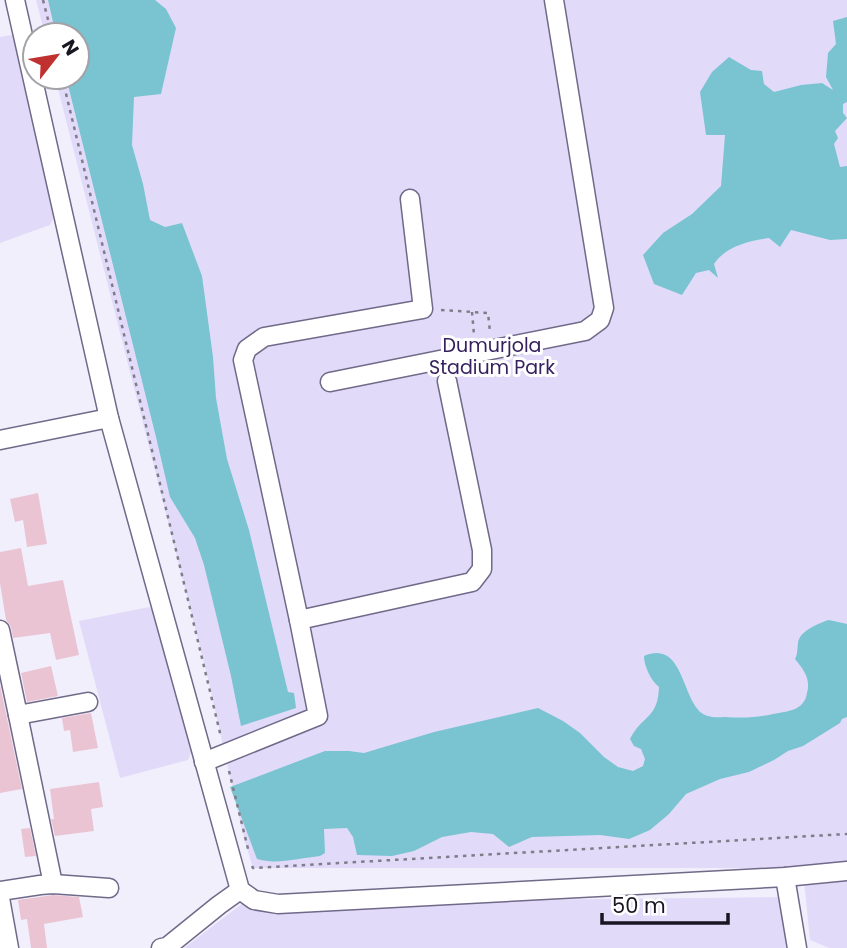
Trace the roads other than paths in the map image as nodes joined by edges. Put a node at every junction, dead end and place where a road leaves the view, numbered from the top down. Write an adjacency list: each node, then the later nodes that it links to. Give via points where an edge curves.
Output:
1 (15, 0): 6 (street)
2 (554, 0): 4 (street, via 604,308 600,320 585,331)
3 (410, 199): 8 (street, via 423,309 264,337 247,349 243,360)
4 (330, 382)
5 (447, 382): 8 (street, via 482,569 472,582)
6 (109, 418): 7 (street); 12 (street)
7 (0, 440)
8 (299, 620): 12 (street, via 318,716)
9 (0, 630): 11 (street)
10 (88, 702): 11 (street)
11 (18, 715): 15 (street)
12 (204, 762): 17 (street)
13 (847, 871): 14 (street)
14 (785, 877): 17 (street, via 278,904 254,900); 22 (street)
15 (53, 884): 16 (street); 18 (street)
16 (109, 888)
17 (240, 890): 21 (street)
18 (0, 891)
19 (0, 898): 20 (street)
20 (9, 948)
21 (161, 948)
22 (797, 948)

